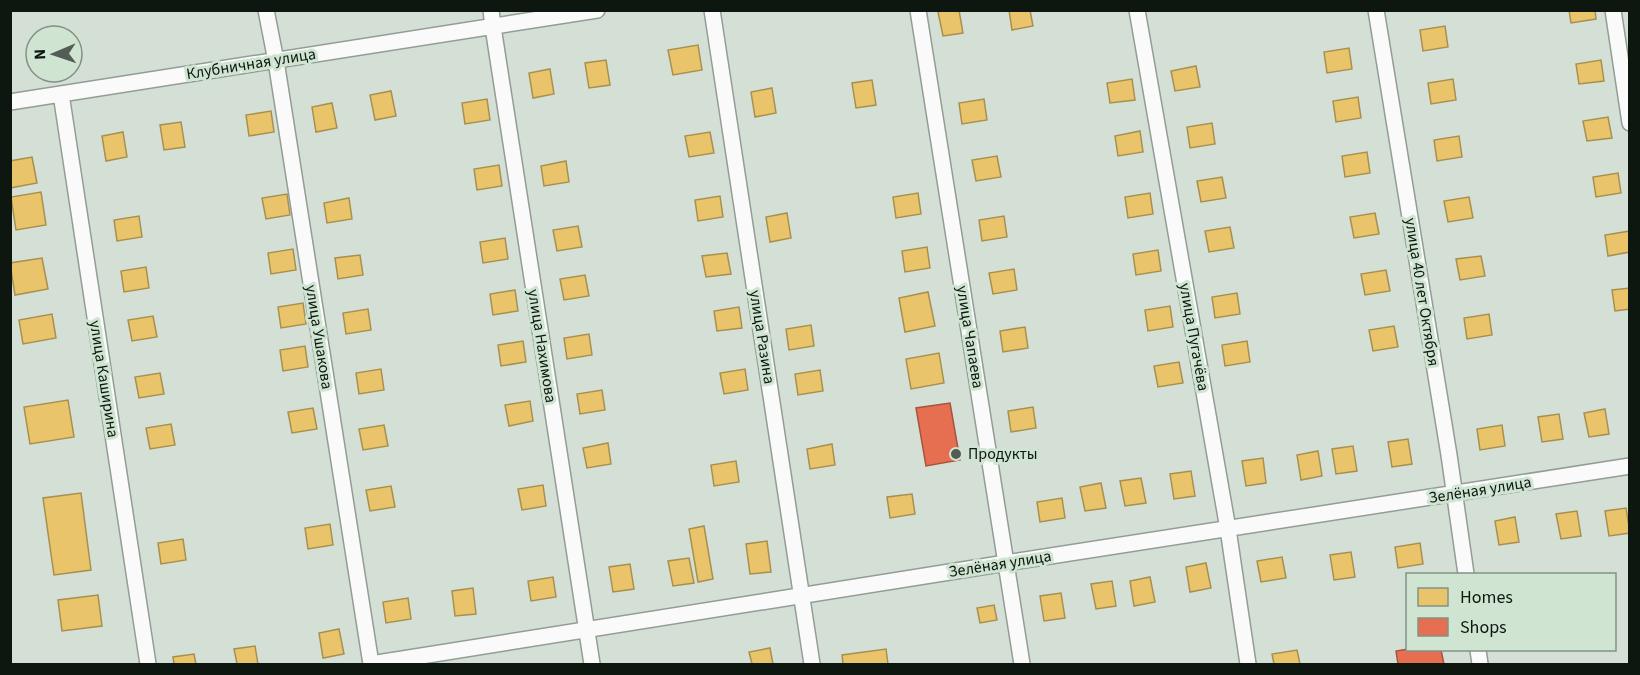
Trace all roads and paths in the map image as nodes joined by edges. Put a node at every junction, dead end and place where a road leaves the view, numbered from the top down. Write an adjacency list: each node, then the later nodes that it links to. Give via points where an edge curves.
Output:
1 (267, 10): 10 (street, улица Ушакова)
2 (491, 10): 9 (street)
3 (597, 10): 9 (street, Клубничная улица)
4 (712, 10): 19 (street, улица Разина)
5 (918, 10): 17 (street, улица Чапаева)
6 (1137, 10): 16 (street, улица Пугачёва)
7 (1376, 10): 15 (street, улица 40 лет Октября)
8 (1613, 10): 13 (street)
9 (493, 27): 10 (street, Клубничная улица); 20 (street, улица Нахимова)
10 (276, 60): 11 (street, Клубничная улица); 22 (street, улица Ушакова)
11 (61, 94): 12 (street, Клубничная улица); 21 (street, улица Каширина)
12 (10, 102)
13 (1629, 123)
14 (1629, 466): 15 (street, Зелёная улица)
15 (1454, 494): 16 (street, Зелёная улица); 18 (street, улица 40 лет Октября)
16 (1228, 529): 17 (street, Зелёная улица); 26 (street, улица Пугачёва)
17 (1006, 562): 19 (street, Зелёная улица); 25 (street, улица Чапаева)
18 (1466, 573)
19 (802, 597): 20 (street, Зелёная улица); 24 (street, улица Разина)
20 (587, 630): 22 (street, Зелёная улица); 23 (street, улица Нахимова)
21 (148, 664)
22 (371, 664)
23 (592, 664)
24 (812, 664)
25 (1022, 664)
26 (1248, 664)

